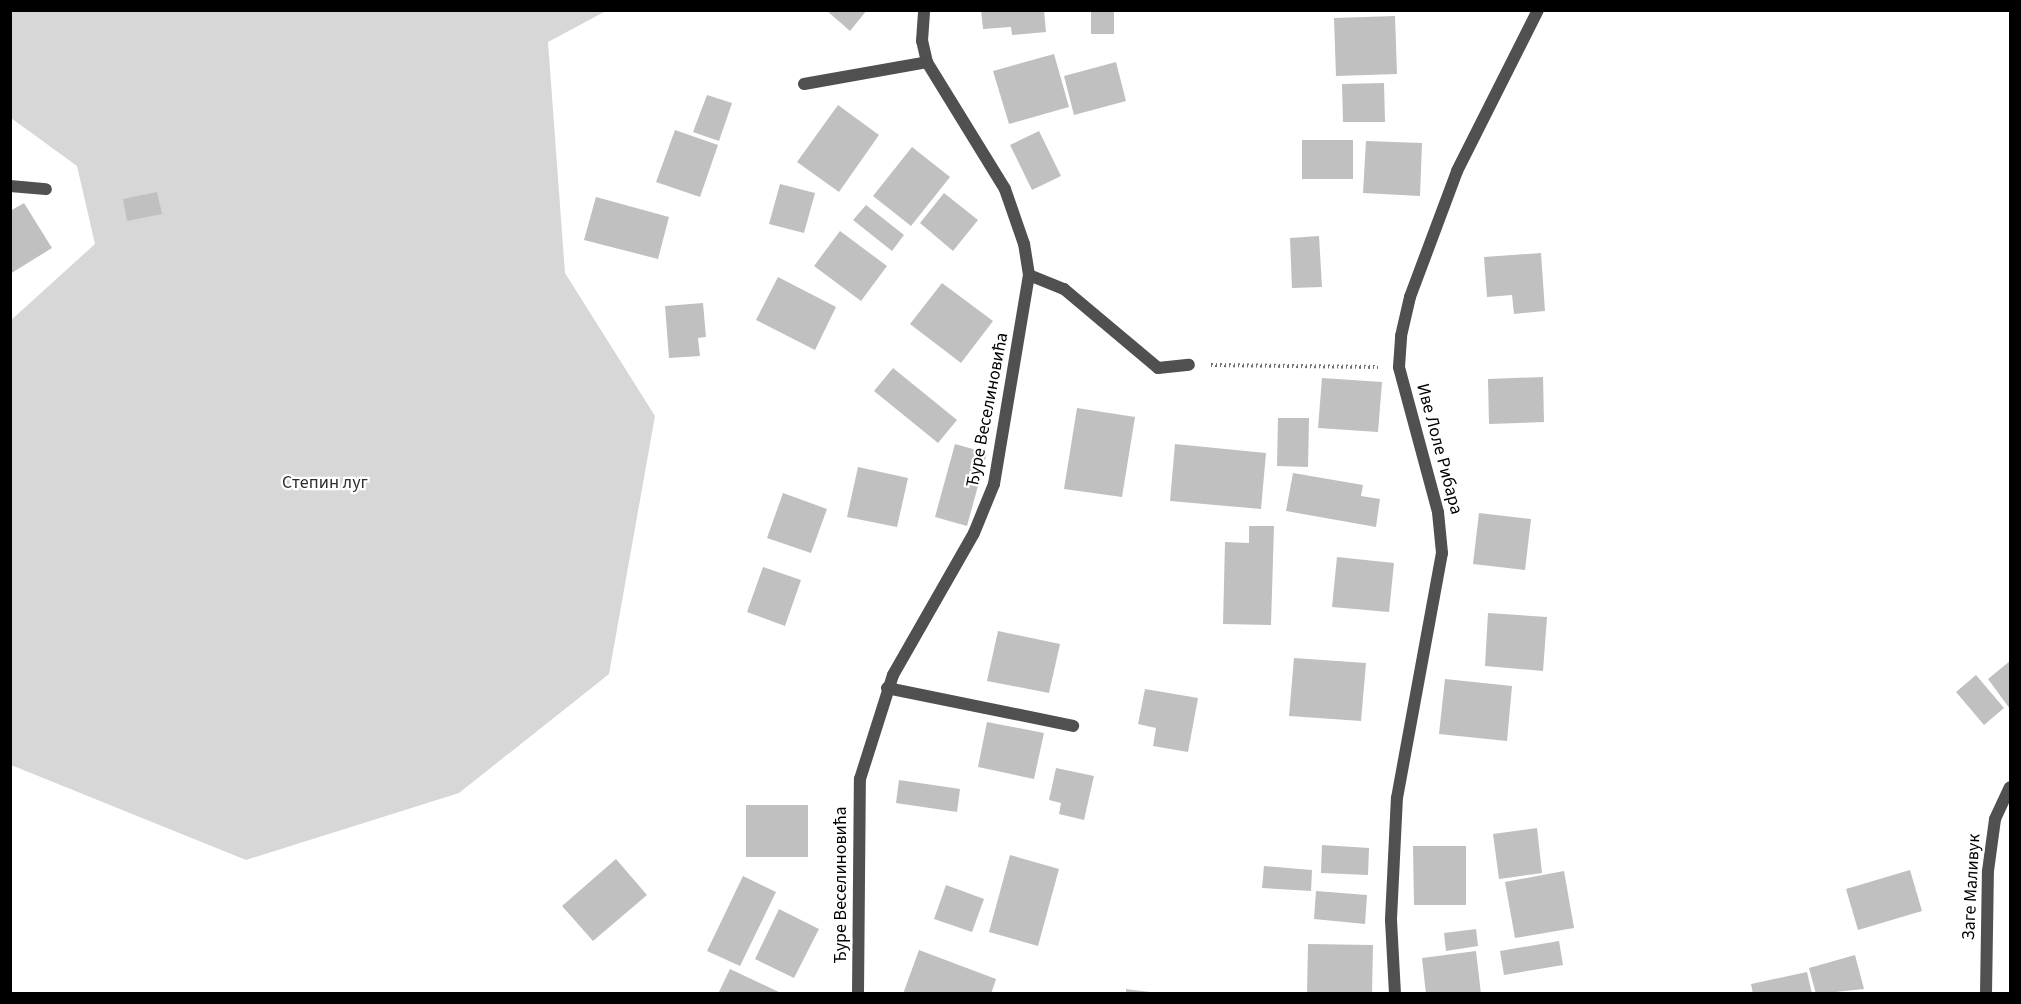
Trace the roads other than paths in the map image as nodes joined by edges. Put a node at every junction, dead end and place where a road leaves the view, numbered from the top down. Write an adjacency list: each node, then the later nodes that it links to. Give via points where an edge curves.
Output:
1 (924, 10): 3 (street, Ђуре Веселиновића, via 922,41)
2 (1538, 10): 13 (street, Иве Лоле Рибара, via 1457,171 1410,297 1399,367 1438,512 1442,553 1397,798 1391,919)
3 (927, 62): 4 (street); 7 (street, Ђуре Веселиновића, via 1001,180 1024,244)
4 (804, 84)
5 (10, 186): 6 (street)
6 (46, 189)
7 (1029, 275): 8 (street, via 1064,289 1158,368); 9 (street, Ђуре Веселиновића, via 994,484 974,533)
8 (1189, 365)
9 (887, 688): 10 (street); 12 (street, Ђуре Веселиновића, via 860,779)
10 (1073, 726)
11 (2010, 787): 14 (street, Заге Маливук, via 1995,819 1988,871)
12 (858, 993)
13 (1395, 993)
14 (1986, 993)

